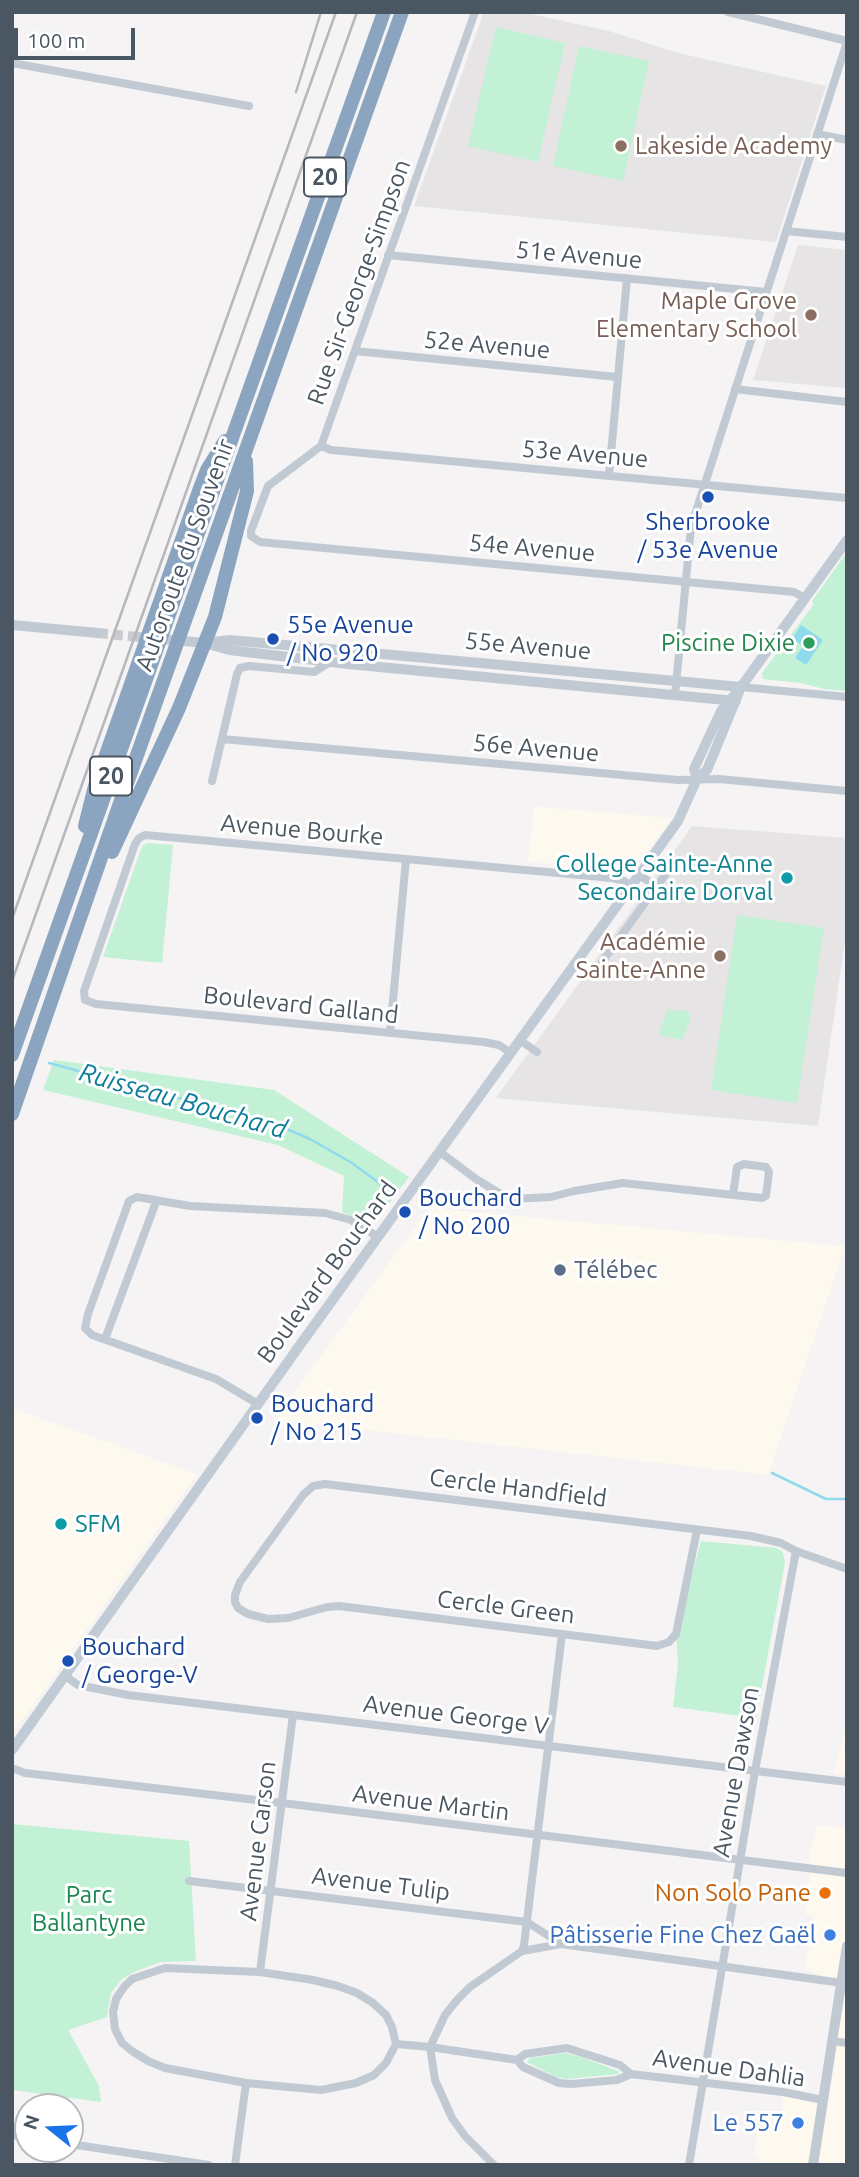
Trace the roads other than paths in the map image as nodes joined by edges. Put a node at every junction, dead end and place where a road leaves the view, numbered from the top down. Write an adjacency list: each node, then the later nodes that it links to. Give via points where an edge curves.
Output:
1 (384, 12): 19 (highway, Autoroute du Souvenir / 20)
2 (402, 12): 21 (highway, Autoroute du Souvenir / 20)
3 (475, 12): 12 (street, Rue Sir-George-Simpson)
4 (728, 12): 5 (street)
5 (847, 41): 8 (street)
6 (12, 63): 7 (street)
7 (249, 106)
8 (817, 135): 9 (street); 10 (street)
9 (847, 140)
10 (786, 231): 11 (street); 14 (street)
11 (847, 237)
12 (388, 255): 13 (street, 51e Avenue); 15 (street, Rue Sir-George-Simpson)
13 (627, 278): 14 (street, 51e Avenue); 16 (street)
14 (766, 292): 17 (street)
15 (355, 351): 16 (street, 52e Avenue); 20 (street, Rue Sir-George-Simpson)
16 (617, 377): 22 (street)
17 (735, 389): 18 (street); 23 (street)
18 (847, 402)
19 (240, 416): 30 (highway, via 207,470); 48 (highway, Autoroute du Souvenir / 20)
20 (321, 446): 22 (street, 53e Avenue); 26 (street, 54e Avenue, via 268,486 251,531 254,540)
21 (245, 453): 31 (highway, via 247,491 225,584); 47 (highway, Autoroute du Souvenir / 20)
22 (609, 475): 23 (street, 53e Avenue)
23 (704, 485): 24 (street, 53e Avenue); 26 (street, via 691,527)
24 (847, 498)
25 (847, 540): 27 (main road, Boulevard Bouchard)
26 (686, 582): 27 (street, 54e Avenue, via 794,592); 33 (street)
27 (805, 598): 34 (main road, Boulevard Bouchard)
28 (12, 625): 29 (street)
29 (98, 633)
30 (144, 637): 31 (street, 55e Avenue); 48 (highway, via 95,786)
31 (205, 643): 32 (street, 55e Avenue); 33 (street, 55e Avenue, via 230,640); 47 (highway, via 134,808)
32 (330, 662): 35 (street, 55e Avenue); 38 (street, 55e Avenue, via 314,672 242,667)
33 (676, 681): 34 (street, 55e Avenue); 35 (street)
34 (741, 687): 36 (street, 55e Avenue); 37 (main road, Boulevard Bouchard)
35 (675, 695): 37 (street, 55e Avenue)
36 (847, 697)
37 (733, 701): 39 (main road, Boulevard Bouchard, via 707,770)
38 (222, 739): 39 (street, 56e Avenue); 40 (street)
39 (697, 779): 41 (street, 56e Avenue); 44 (main road, Boulevard Bouchard, via 678,821)
40 (212, 781)
41 (847, 792)
42 (406, 859): 45 (street, Avenue Bourke, via 617,879); 50 (street, Avenue Bourke, via 142,836 135,844 86,983); 51 (street)
43 (675, 861): 46 (street)
44 (640, 875): 45 (main road, Boulevard Bouchard); 46 (street)
45 (632, 886): 52 (main road, Boulevard Bouchard)
46 (656, 887): 49 (street)
47 (89, 897): 56 (highway, Autoroute du Souvenir / 20)
48 (68, 900): 55 (highway, Autoroute du Souvenir / 20)
49 (592, 976)
50 (85, 1000): 51 (street, Boulevard Galland)
51 (390, 1033): 54 (street, Boulevard Galland, via 493,1043)
52 (521, 1041): 53 (street); 54 (main road, Boulevard Bouchard)
53 (537, 1052)
54 (512, 1053): 57 (main road, Boulevard Bouchard)
55 (12, 1055)
56 (12, 1114)
57 (440, 1152): 58 (street, via 513,1199 623,1183); 60 (main road, Boulevard Bouchard)
58 (733, 1195): 58 (street, via 766,1196 766,1167 737,1167)
59 (156, 1202): 60 (street, via 325,1213 351,1220); 61 (street); 61 (street, via 137,1197 128,1203 85,1325 88,1333)
60 (378, 1237): 62 (main road, Boulevard Bouchard)
61 (106, 1339): 62 (street, via 216,1379)
62 (258, 1404): 68 (main road, Boulevard Bouchard)
63 (698, 1530): 64 (street, Cercle Handfield, via 765,1538); 66 (street, Cercle Handfield, via 318,1484 303,1494); 67 (street, Cercle Green, via 676,1634 669,1642 657,1646)
64 (796, 1551): 65 (street, Cercle Handfield); 73 (street, Avenue Dawson)
65 (847, 1569)
66 (235, 1595): 67 (street, Cercle Green, via 238,1608 268,1619 339,1606)
67 (562, 1634): 70 (street)
68 (64, 1675): 69 (street, Avenue George V, via 78,1685 128,1695); 71 (main road, Boulevard Bouchard)
69 (293, 1715): 70 (street, Avenue George V); 75 (street, Avenue Carson)
70 (549, 1745): 73 (street, Avenue George V); 76 (street)
71 (12, 1750)
72 (12, 1768): 75 (street, Avenue Martin, via 22,1773)
73 (755, 1771): 74 (street, Avenue George V); 77 (street, Avenue Dawson)
74 (847, 1782)
75 (282, 1803): 76 (street, Avenue Martin); 80 (street, Avenue Carson)
76 (537, 1836): 77 (street, Avenue Martin); 81 (street)
77 (740, 1860): 78 (street, Avenue Martin); 85 (street, Avenue Dawson)
78 (847, 1873)
79 (189, 1881): 80 (street, Avenue Tulip)
80 (271, 1890): 81 (street, Avenue Tulip); 86 (street, Avenue Carson)
81 (527, 1922): 82 (street, Avenue Tulip); 84 (street)
82 (561, 1944): 84 (street, Avenue Tulip); 85 (street, Avenue Tulip)
83 (847, 1947): 87 (street)
84 (522, 1951): 91 (street, via 457,2000)
85 (723, 1966): 87 (street, Avenue Tulip); 95 (street, Avenue Dawson)
86 (260, 1972): 90 (street, via 357,1993 386,2015); 94 (street, via 165,1968 132,1979 116,1999 113,2012 122,2043 148,2061 182,2073)
87 (844, 1977): 88 (street)
88 (833, 2041): 89 (street, Avenue Dahlia); 96 (street)
89 (847, 2043)
90 (396, 2044): 91 (street, Avenue Dahlia); 94 (street, via 374,2075 356,2083 321,2090)
91 (430, 2047): 92 (street, Avenue Dahlia); 100 (street, via 435,2080 452,2118)
92 (517, 2060): 93 (street, Avenue Dahlia, via 526,2054 566,2048); 93 (street, Avenue Dahlia, via 559,2083 617,2080)
93 (631, 2074): 95 (street, Avenue Dahlia)
94 (246, 2083): 99 (street)
95 (702, 2083): 96 (street, Avenue Dahlia); 101 (street, Avenue Dawson)
96 (823, 2100): 102 (street)
97 (84, 2146): 98 (street)
98 (209, 2165)
99 (235, 2165)
100 (494, 2165)
101 (689, 2165)
102 (813, 2165)

